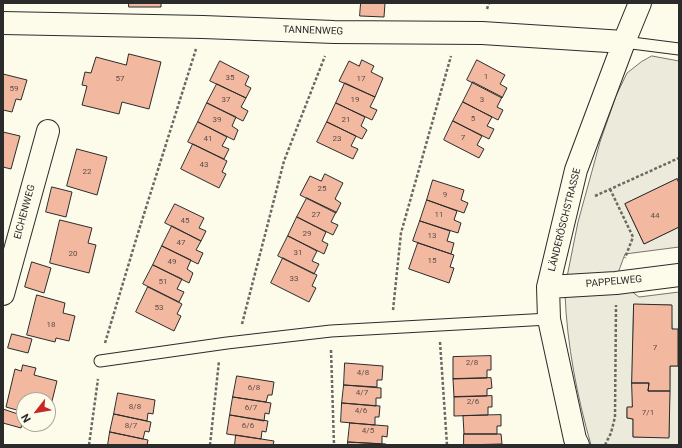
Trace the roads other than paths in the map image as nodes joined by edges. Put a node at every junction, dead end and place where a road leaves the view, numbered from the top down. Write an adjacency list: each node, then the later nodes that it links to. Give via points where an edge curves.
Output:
1 (640, 3): 3 (street, LÄNDERÖSCHSTRASSE)
2 (3, 23): 3 (street, TANNENWEG, via 334,32 482,33)
3 (624, 42): 4 (lane); 7 (street, LÄNDERÖSCHSTRASSE, via 576,170)
4 (679, 49)
5 (48, 131): 8 (street, EICHENWEG)
6 (679, 275): 7 (street, PAPPELWEG, via 616,283)
7 (548, 287): 9 (street, LÄNDERÖSCHSTRASSE)
8 (3, 294)
9 (549, 319): 10 (lane, via 331,330); 11 (street, LÄNDERÖSCHSTRASSE)
10 (100, 361)
11 (578, 445)

